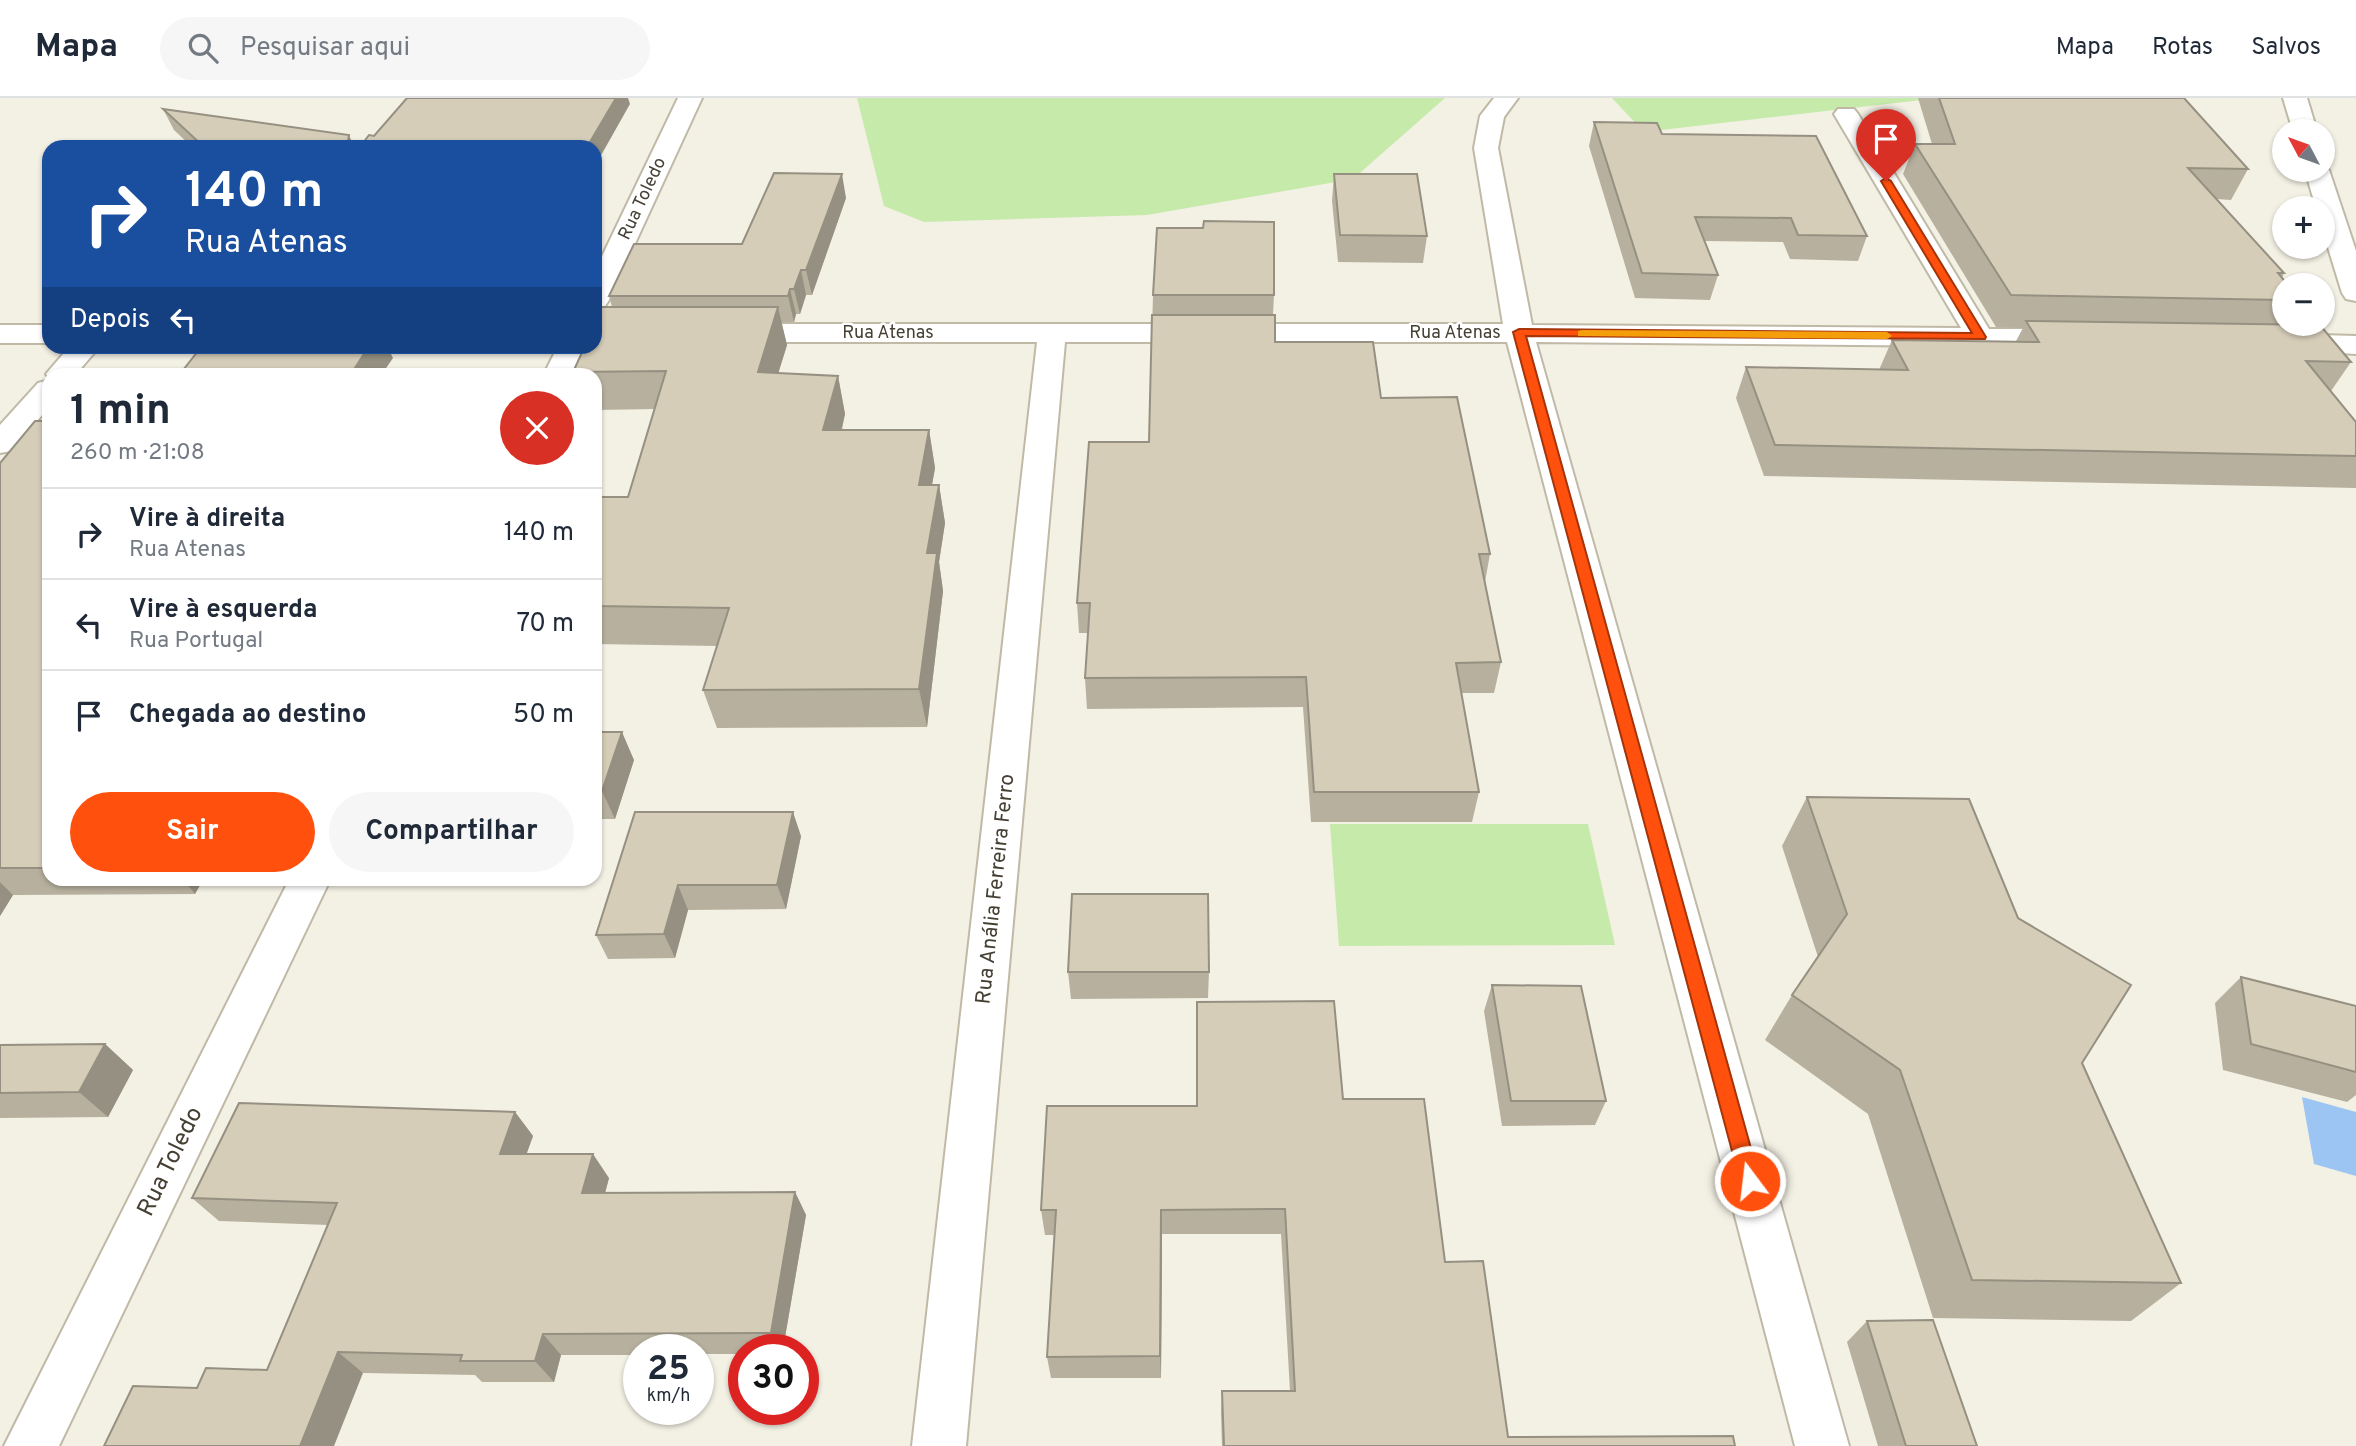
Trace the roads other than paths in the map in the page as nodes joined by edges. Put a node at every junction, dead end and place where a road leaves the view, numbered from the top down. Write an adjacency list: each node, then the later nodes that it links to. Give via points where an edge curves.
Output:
1 (690, 98): 7 (street, Rua Toledo)
2 (1506, 98): 9 (street, via 1492,116 1486,148)
3 (2295, 98): 5 (street)
4 (1846, 114): 14 (street)
5 (2301, 119)
6 (2321, 182): 8 (street)
7 (602, 285)
8 (2356, 293)
9 (1519, 332): 11 (street, Rua Atenas); 14 (street, Rua Atenas); 25 (street)
10 (706, 333): 11 (street, Rua Atenas)
11 (1052, 333): 24 (street, Rua Anália Ferreira Ferro)
12 (0, 334): 13 (street)
13 (42, 334)
14 (1980, 337): 15 (street, Rua Atenas)
15 (2092, 339)
16 (2259, 342): 17 (street)
17 (2356, 345)
18 (79, 354): 19 (street)
19 (66, 368)
20 (42, 397): 21 (street)
21 (0, 444)
22 (307, 886): 23 (street, Rua Toledo)
23 (31, 1446)
24 (939, 1446)
25 (1822, 1446)

